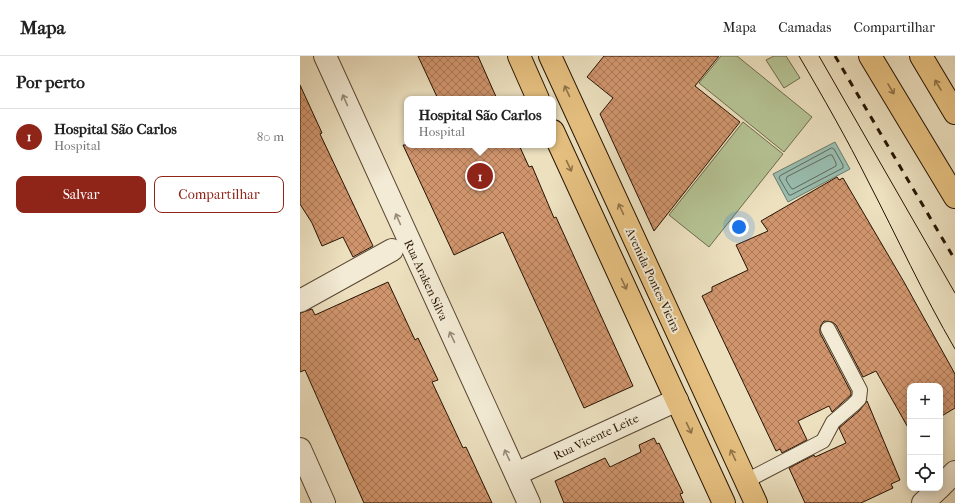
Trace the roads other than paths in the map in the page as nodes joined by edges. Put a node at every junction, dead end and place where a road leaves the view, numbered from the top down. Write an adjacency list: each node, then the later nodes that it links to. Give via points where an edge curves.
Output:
1 (324, 56): 16 (street, Rua Araken Silva, one-way to 1)
2 (519, 56): 6 (main road)
3 (550, 56): 17 (main road, Avenida Pontes Vieira, one-way to 3)
4 (870, 56): 9 (main road, one-way to 9)
5 (921, 56): 7 (main road, one-way to 5)
6 (537, 96)
7 (955, 113)
8 (556, 138): 13 (main road, one-way to 13)
9 (955, 197)
10 (392, 250): 11 (street)
11 (300, 301)
12 (828, 329): 17 (lane, via 860,390 859,399 833,422 823,441)
13 (677, 400): 16 (street, Rua Vicente Leite); 22 (main road, one-way to 22)
14 (300, 449): 19 (street)
15 (955, 472): 18 (street)
16 (516, 474): 21 (street, Rua Araken Silva)
17 (746, 481): 23 (main road, Avenida Pontes Vieira)
18 (943, 483)
19 (313, 490)
20 (935, 491): 24 (street)
21 (529, 503)
22 (724, 503)
23 (756, 503)
24 (923, 503)

